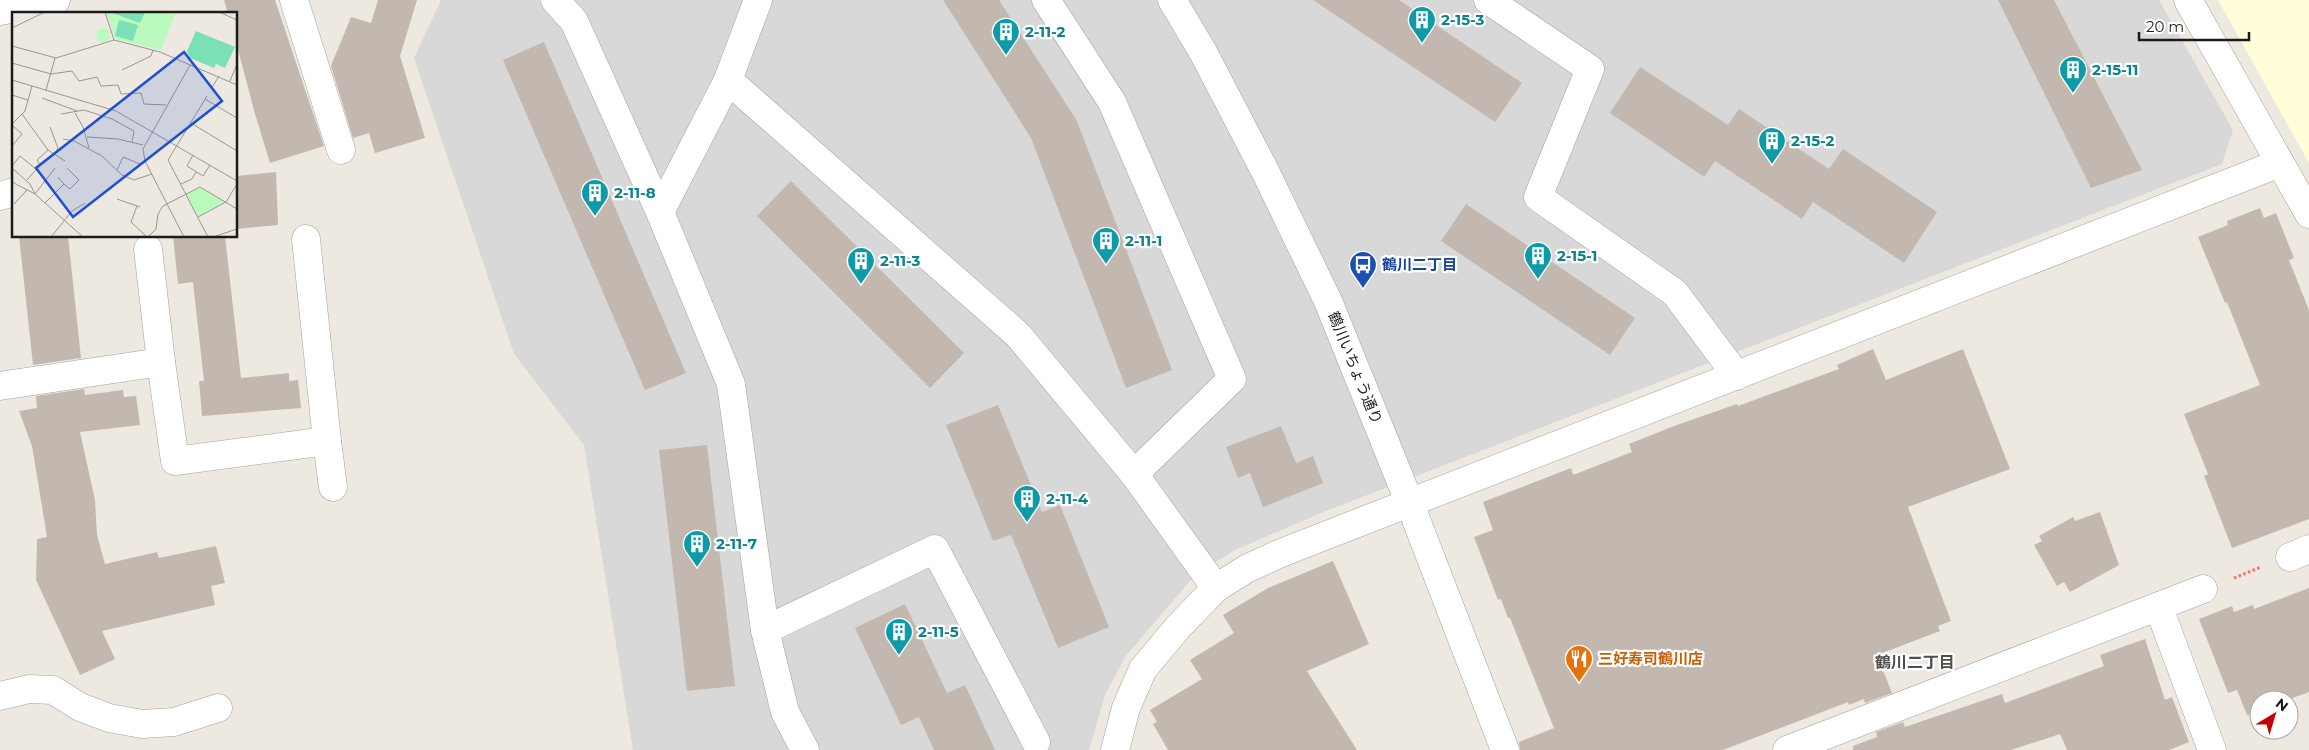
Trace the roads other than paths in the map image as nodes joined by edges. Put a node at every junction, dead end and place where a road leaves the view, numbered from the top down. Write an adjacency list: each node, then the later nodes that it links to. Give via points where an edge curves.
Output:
1 (56, 0): 9 (street)
2 (555, 0): 13 (street, via 574,21)
3 (758, 0): 10 (street)
4 (1046, 0): 21 (street, via 1112,102 1232,379)
5 (1172, 0): 23 (street, 鶴川いちょう通り, via 1261,163 1328,301)
6 (1488, 0): 18 (street, via 1590,69 1538,196 1675,293)
7 (2188, 0): 12 (street)
8 (296, 1): 11 (street)
9 (0, 10)
10 (728, 80): 13 (street); 21 (street, via 1018,335)
11 (341, 150)
12 (2280, 163): 14 (street); 18 (street)
13 (660, 212): 27 (street, via 731,384)
14 (2309, 214)
15 (306, 239): 20 (street)
16 (148, 249): 17 (street)
17 (161, 362): 19 (street); 20 (street, via 175,462)
18 (1737, 376): 23 (street)
19 (0, 386)
20 (327, 440): 22 (street)
21 (1134, 474): 24 (street)
22 (333, 487)
23 (1410, 504): 24 (street, via 1282,553 1248,568); 34 (street, 鶴川いちょう通り)
24 (1216, 588): 33 (street, via 1143,669 1126,708)
25 (2203, 589): 26 (street)
26 (2158, 608): 30 (street); 36 (street)
27 (765, 630): 31 (street, via 935,549); 32 (street, via 785,712)
28 (0, 696): 29 (street, via 29,690 53,690 102,715 142,724 174,722)
29 (218, 708)
30 (1842, 740): 35 (street)
31 (1036, 742)
32 (805, 750)
33 (1116, 750)
34 (1505, 750)
35 (1787, 750)
36 (2212, 750)

